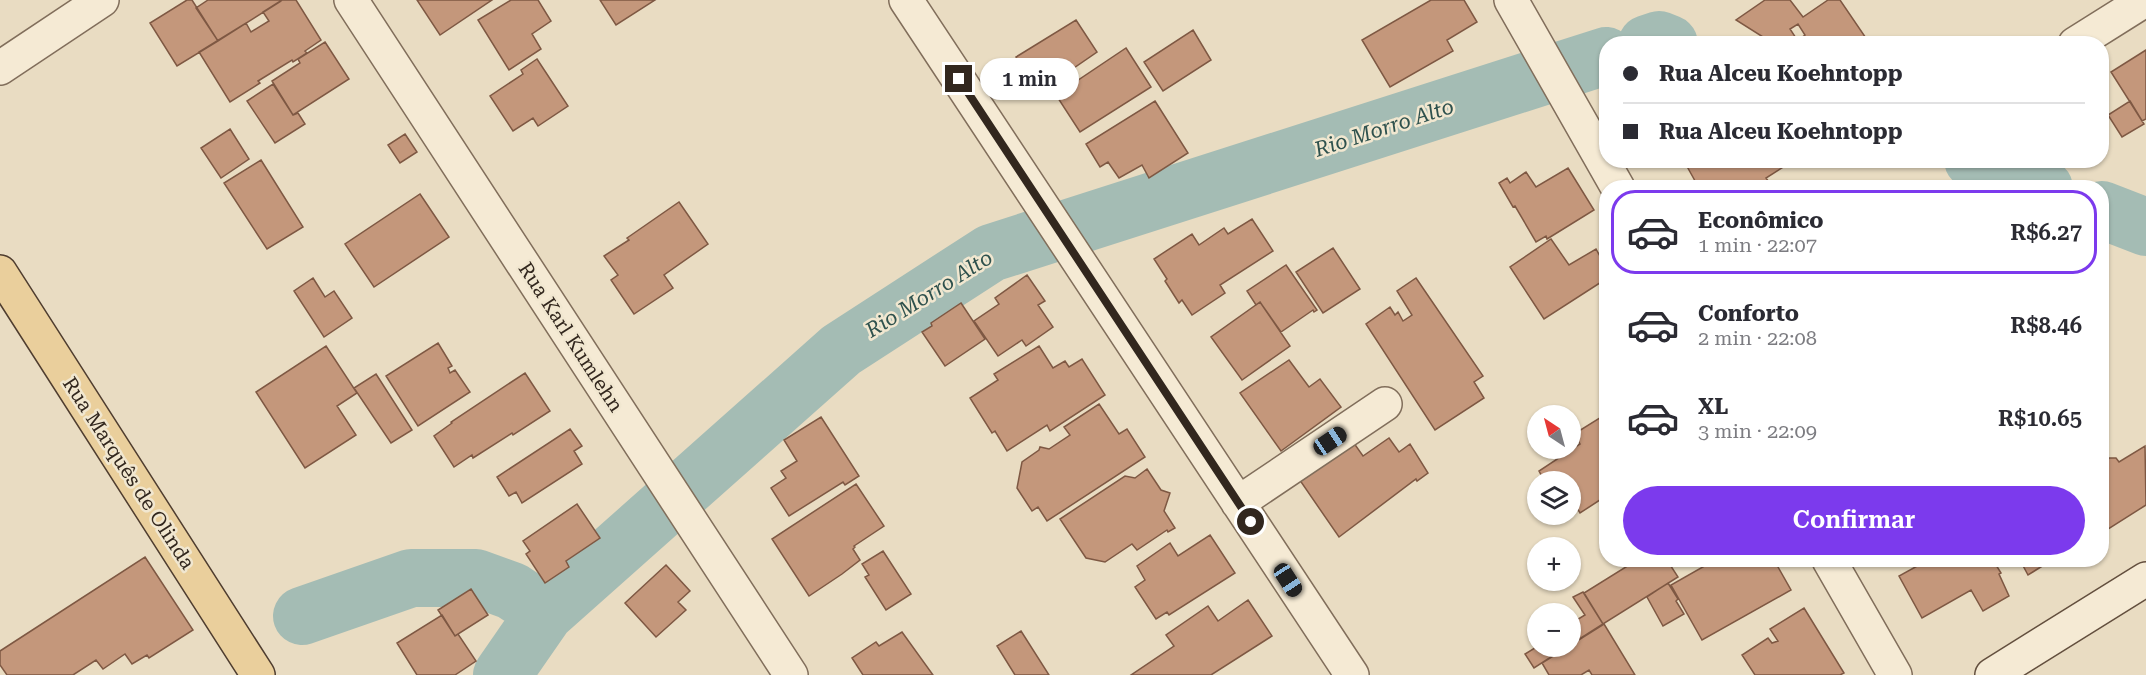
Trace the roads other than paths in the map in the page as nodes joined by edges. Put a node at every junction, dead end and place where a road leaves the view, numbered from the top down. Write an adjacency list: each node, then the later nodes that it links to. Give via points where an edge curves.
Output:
1 (102, 0): 7 (street)
2 (351, 0): 15 (street, Rua Karl Kumlehn)
3 (1511, 0): 8 (street)
4 (2145, 0): 6 (street)
5 (913, 2): 11 (street, via 1069,248)
6 (2088, 36)
7 (0, 68)
8 (1599, 154)
9 (0, 272): 14 (main road, Rua Marquês de Olinda)
10 (1385, 404): 11 (street)
11 (1238, 503): 16 (street)
12 (1833, 567): 17 (street)
13 (2146, 579): 18 (street)
14 (258, 675)
15 (791, 675)
16 (1352, 675)
17 (1895, 675)
18 (1992, 675)

